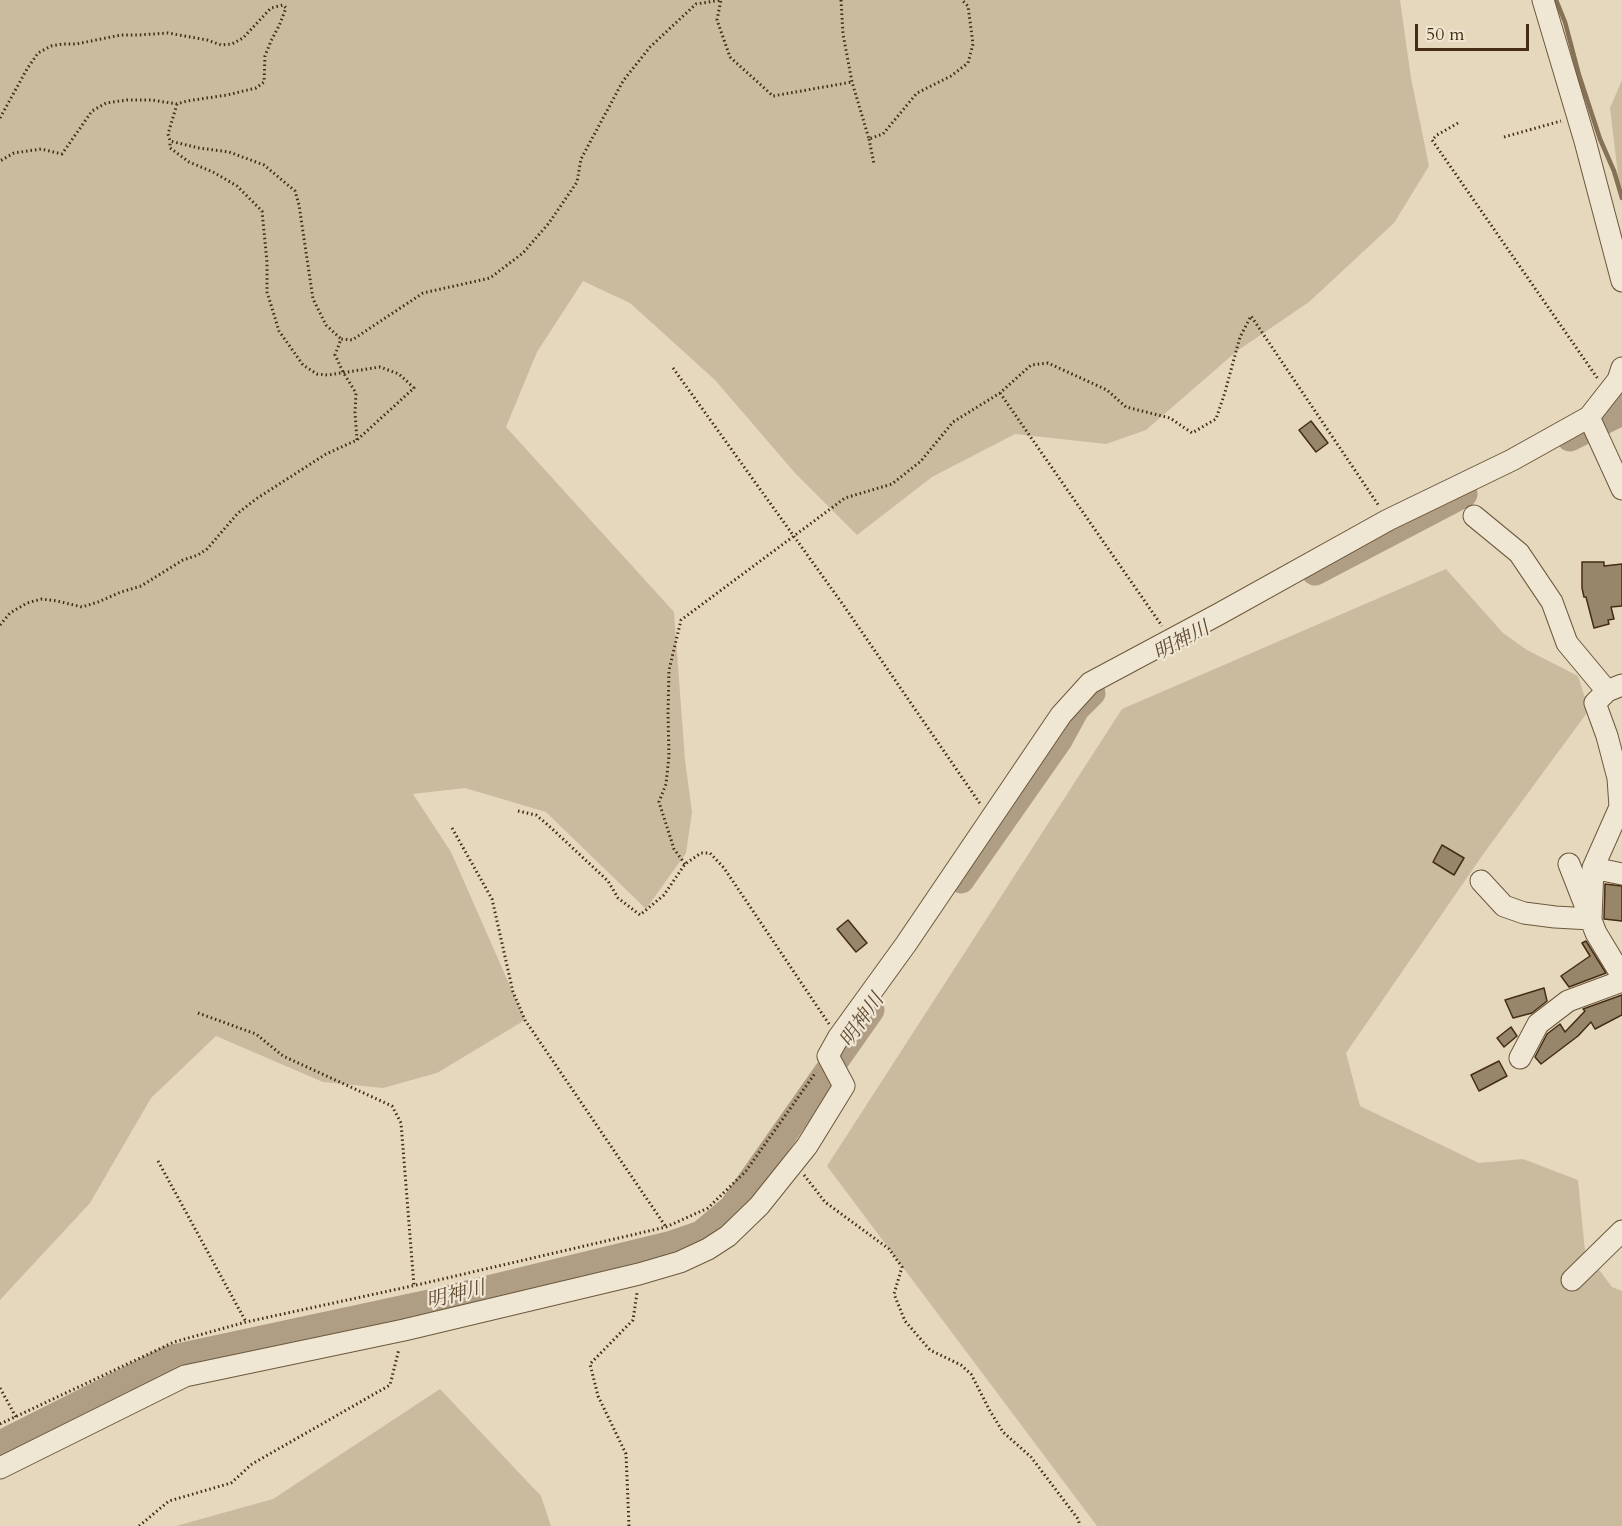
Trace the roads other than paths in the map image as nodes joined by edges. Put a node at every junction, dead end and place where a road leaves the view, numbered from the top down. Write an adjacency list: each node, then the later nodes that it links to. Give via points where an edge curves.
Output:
1 (1543, 0): 2 (street)
2 (1622, 281)
3 (1622, 368): 4 (street, via 1618,380)
4 (1589, 417): 5 (street); 19 (street, via 1512,460 1388,520 1090,683 1060,715 833,1047 844,1086 807,1146 759,1206 728,1236 680,1262 640,1273 404,1330 185,1376)
5 (1622, 489)
6 (1474, 516): 7 (street, via 1519,553 1552,602 1567,644)
7 (1614, 688): 8 (street, via 1595,703)
8 (1615, 741): 9 (street)
9 (1620, 781): 11 (street, via 1620,807)
10 (1569, 864): 14 (street)
11 (1593, 868): 12 (street); 14 (street)
12 (1622, 874)
13 (1481, 881): 14 (street, via 1504,906 1524,913)
14 (1591, 919): 15 (street)
15 (1622, 979): 16 (street, via 1568,1001 1538,1024)
16 (1520, 1058)
17 (1622, 1231): 18 (street)
18 (1572, 1280)
19 (0, 1468)

